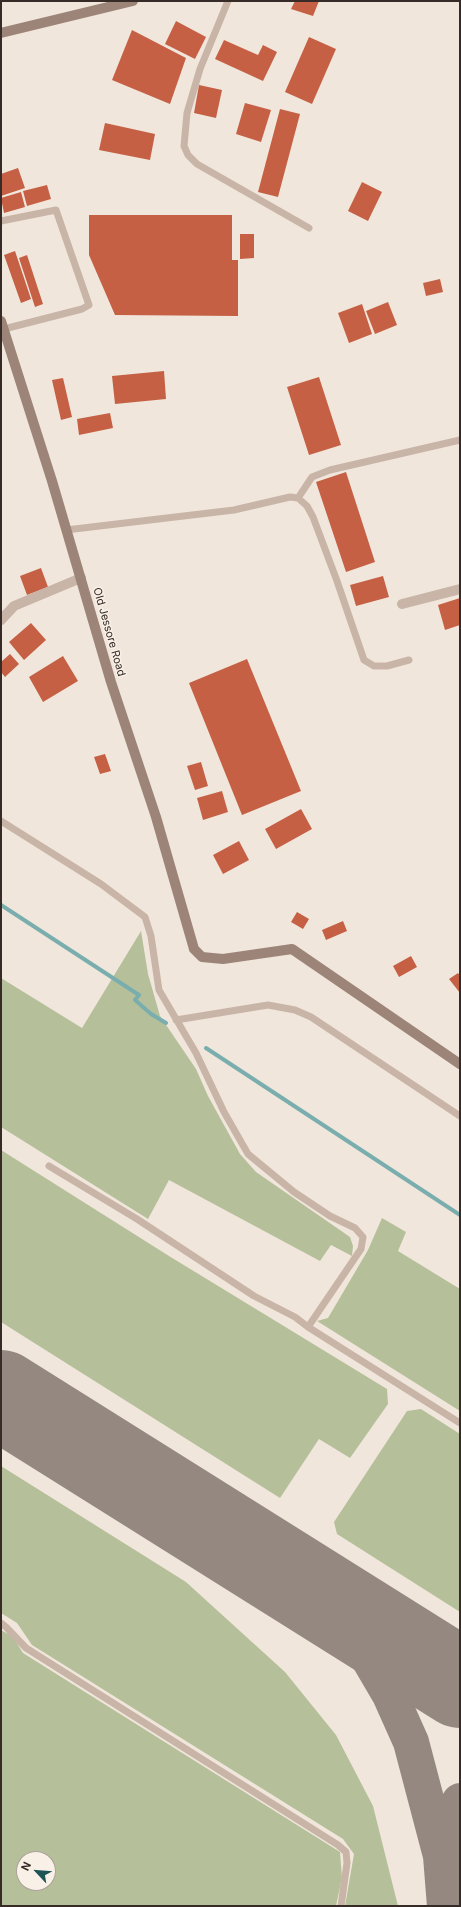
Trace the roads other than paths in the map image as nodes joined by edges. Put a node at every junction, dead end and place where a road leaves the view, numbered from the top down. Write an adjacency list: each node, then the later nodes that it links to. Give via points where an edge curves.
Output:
1 (133, 1): 3 (street)
2 (228, 1): 5 (lane, via 200,69 187,113 184,146 188,156 197,164)
3 (1, 33)
4 (1, 221): 6 (lane, via 56,210 89,305 82,309)
5 (309, 228)
6 (2, 325): 9 (street, Old Jessore Road)
7 (460, 440): 8 (lane, via 330,470 312,477)
8 (298, 498): 9 (lane, via 290,497 234,510); 14 (lane, via 307,506 313,517 364,660 374,666 387,666)
9 (66, 530): 10 (street, Old Jessore Road)
10 (80, 578): 13 (street, via 14,606); 17 (street, Old Jessore Road, via 111,682 156,816 194,949 202,957 222,959 292,949)
11 (460, 588): 12 (street)
12 (402, 604)
13 (1, 620)
14 (409, 660)
15 (1, 821): 16 (lane, via 101,884 145,917 152,936 159,990)
16 (176, 1020): 18 (lane, via 268,1005 295,1010 311,1016); 20 (lane, via 248,1154 294,1192 330,1216 355,1228 363,1237 361,1249)
17 (460, 1064)
18 (460, 1116)
19 (49, 1166): 20 (lane, via 137,1219 254,1296 296,1317)
20 (308, 1327): 21 (lane)
21 (460, 1423)
22 (1, 1623): 23 (lane, via 26,1648 338,1845 346,1852 347,1863)
23 (340, 1906)

